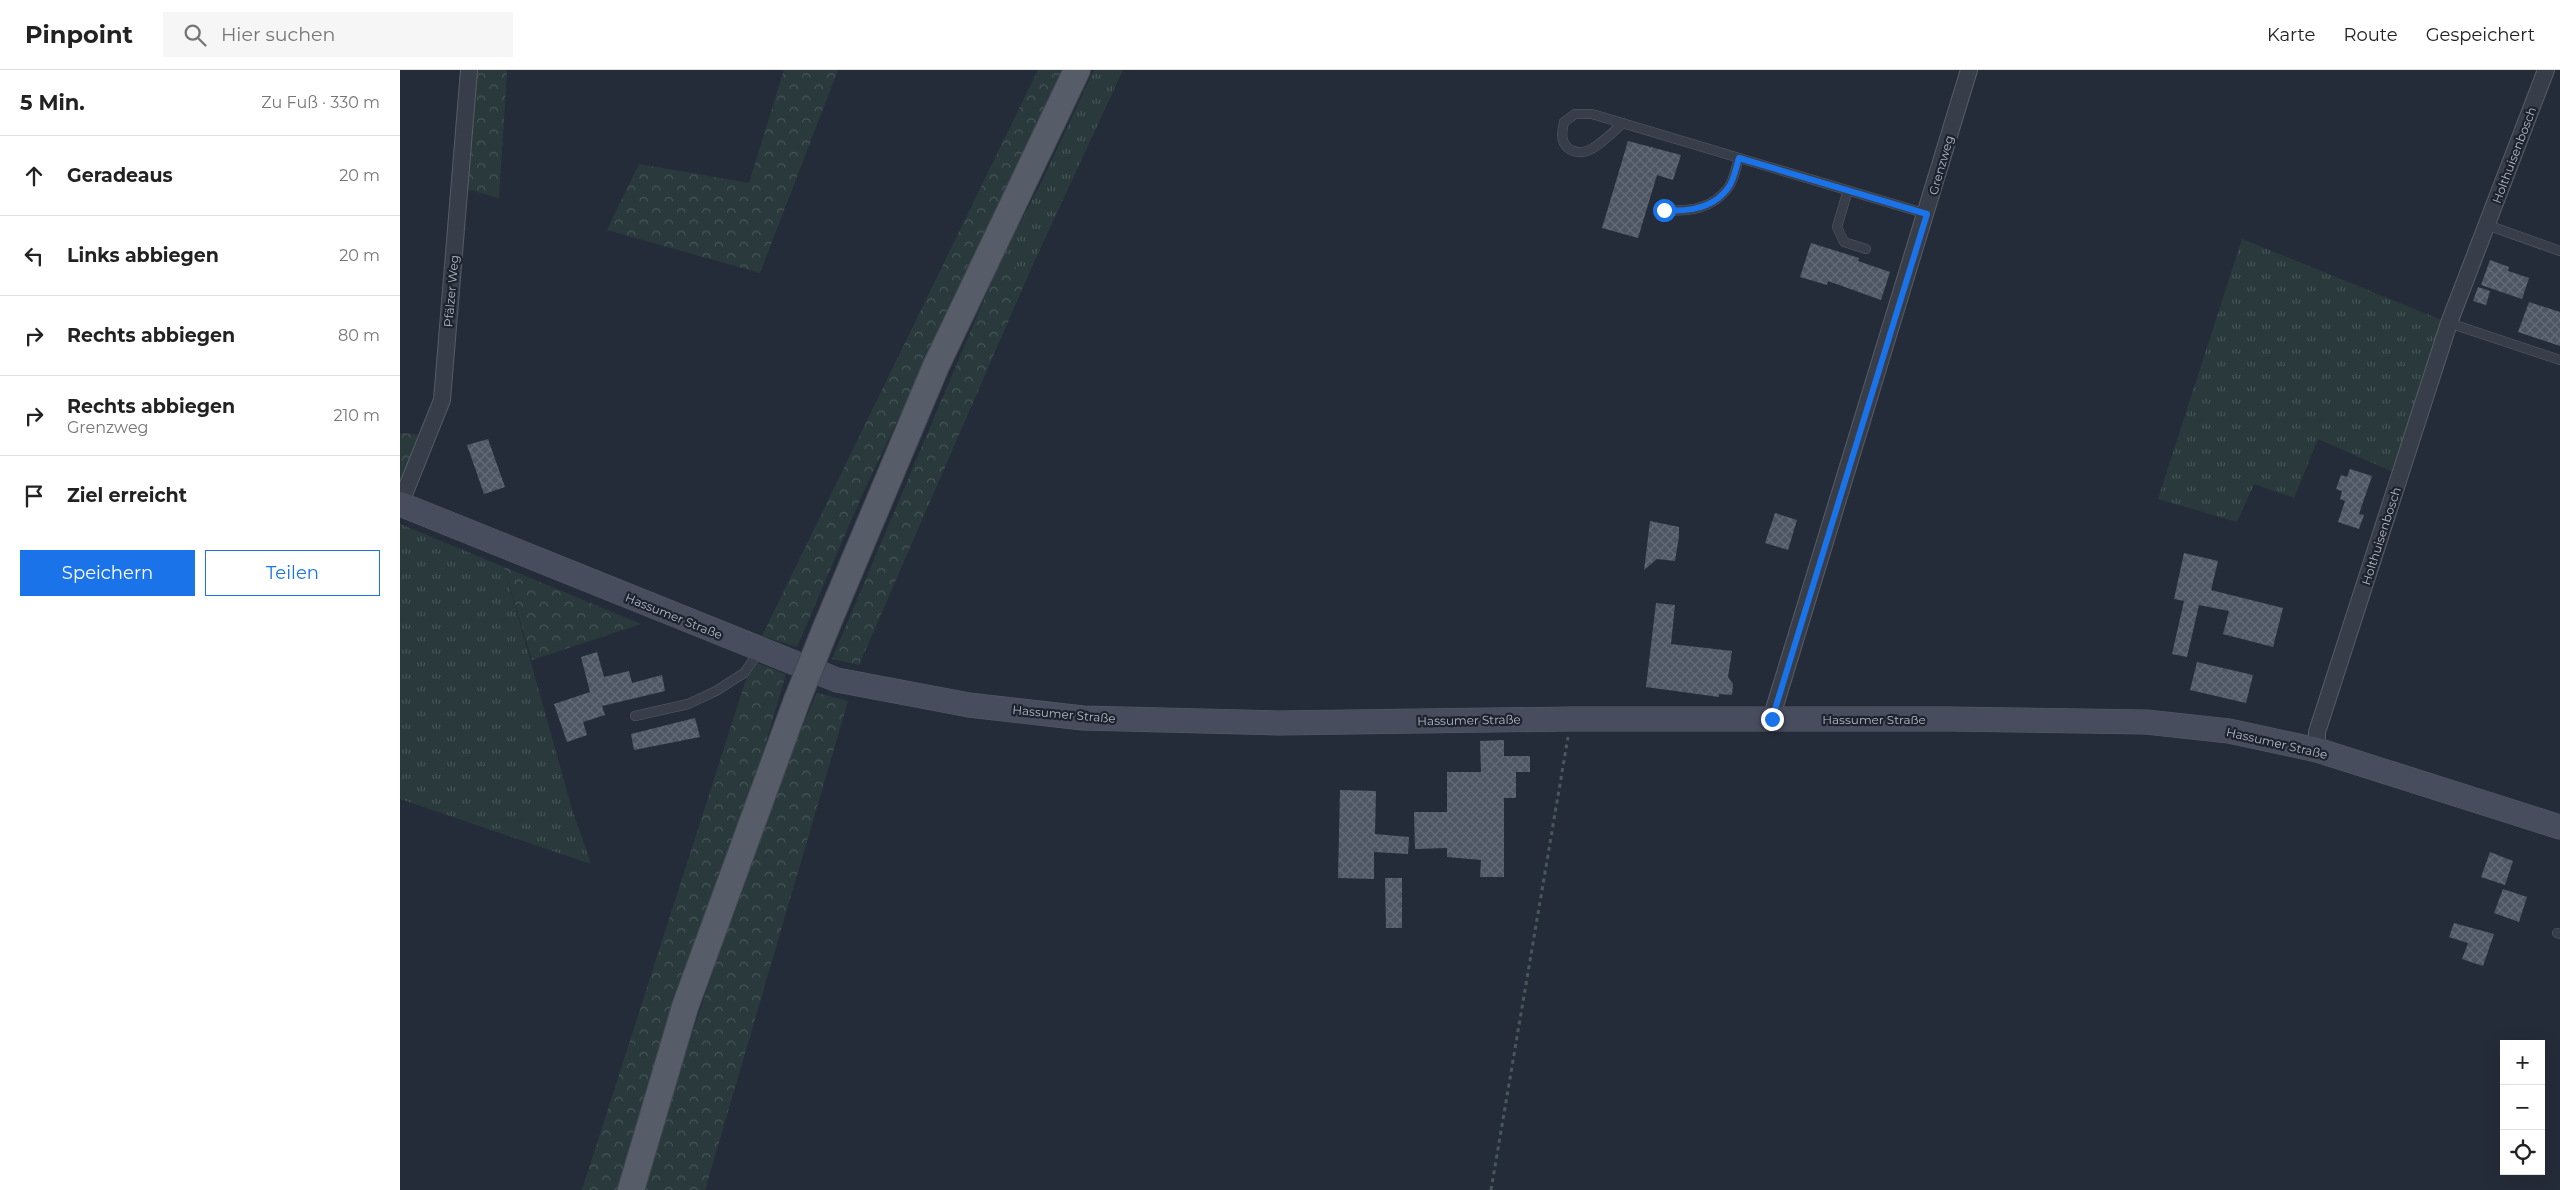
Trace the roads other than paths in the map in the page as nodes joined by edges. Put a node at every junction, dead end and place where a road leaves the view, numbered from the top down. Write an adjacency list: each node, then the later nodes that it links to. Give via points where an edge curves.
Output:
1 (469, 70): 15 (street, Pfälzer Weg, via 442,400)
2 (1077, 70): 21 (main road, bridge, via 936,366 797,700 685,1007)
3 (1969, 70): 9 (street, Grenzweg)
4 (2546, 70): 10 (street, Holthuisenbosch)
5 (1623, 124): 5 (lane, via 1592,114 1575,114 1564,122 1564,144 1571,150 1583,152 1595,147); 6 (lane)
6 (1739, 158): 7 (lane); 8 (lane, via 1729,188 1708,206 1686,211)
7 (1848, 190): 9 (lane); 11 (lane, via 1837,227 1844,242)
8 (1664, 210)
9 (1927, 214): 18 (street, Grenzweg)
10 (2487, 225): 12 (lane); 13 (street, Holthuisenbosch)
11 (1866, 250)
12 (2560, 251)
13 (2449, 324): 14 (lane); 19 (street, Holthuisenbosch, via 2317,732)
14 (2560, 360)
15 (401, 505): 16 (street, Hassumer Straße)
16 (760, 649): 17 (lane, via 744,673 716,691 688,704); 18 (street, Hassumer Straße, via 837,680 969,705 1083,718 1279,723)
17 (635, 716)
18 (1772, 719): 19 (street, Hassumer Straße, via 2146,722 2229,731)
19 (2317, 750): 20 (street, Hassumer Straße)
20 (2560, 827)
21 (631, 1190)

